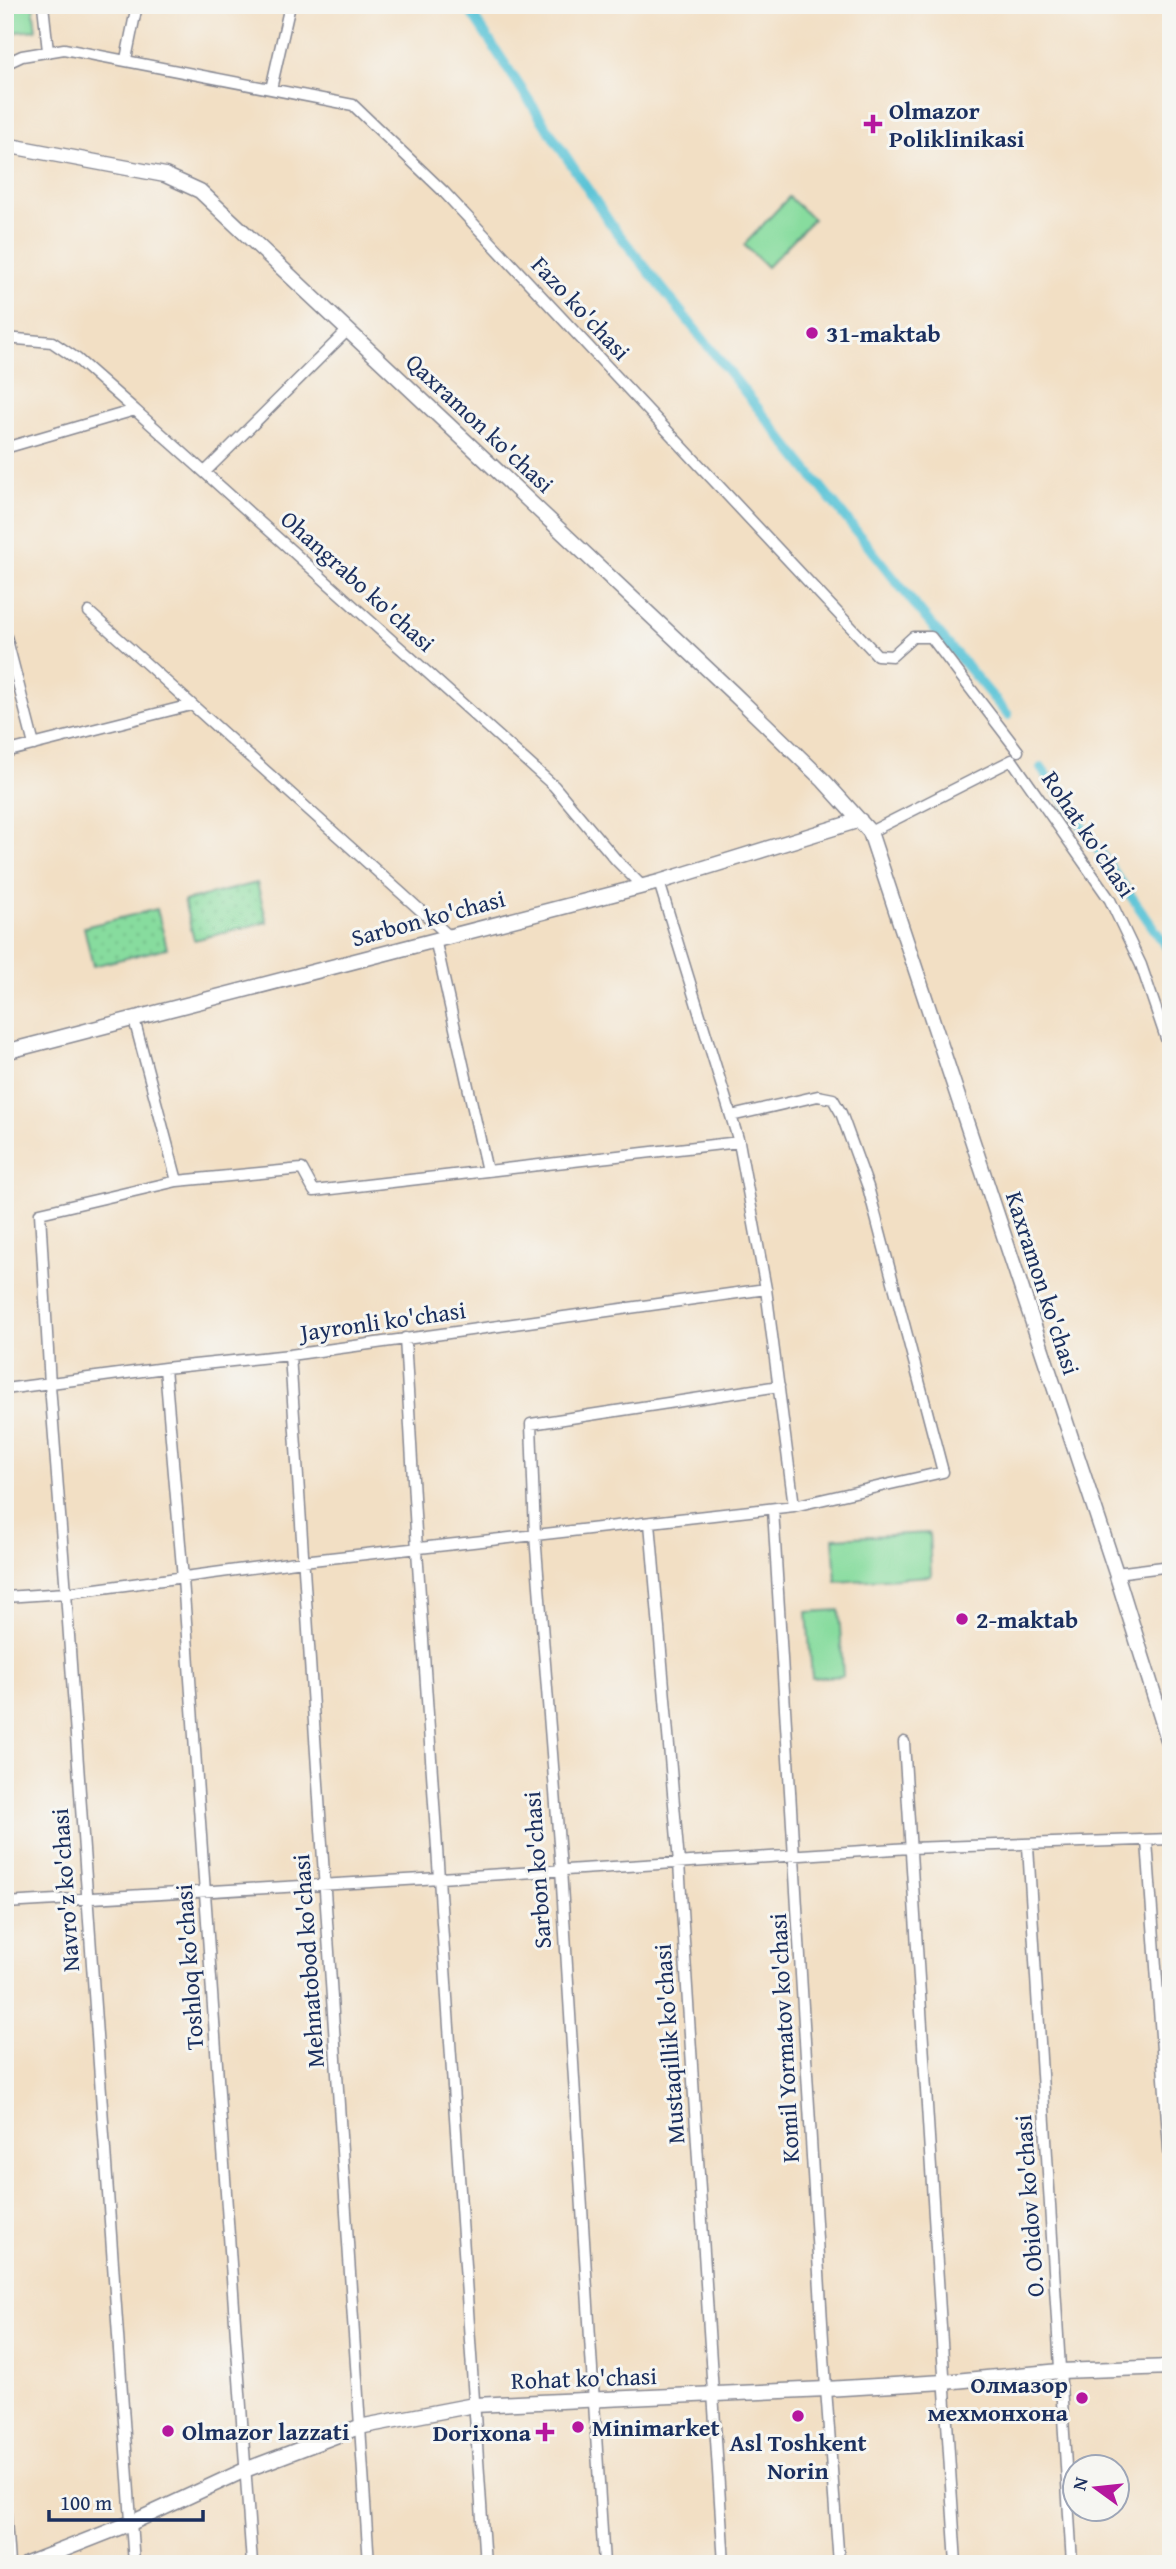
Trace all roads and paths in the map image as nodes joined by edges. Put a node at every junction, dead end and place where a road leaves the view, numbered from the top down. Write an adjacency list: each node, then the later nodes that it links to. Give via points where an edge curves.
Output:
1 (43, 5): 4 (street)
2 (137, 5): 5 (street)
3 (290, 5): 7 (street)
4 (48, 51): 5 (street, Fazo ko'chasi, via 64,48); 6 (street, Fazo ko'chasi, via 22,55)
5 (126, 59): 7 (street, Fazo ko'chasi)
6 (5, 64)
7 (271, 89): 19 (street, Fazo ko'chasi, via 353,105 443,191 877,654 892,656 913,637 931,637)
8 (5, 145): 9 (street, Qaxramon ko'chasi, via 165,176 200,191)
9 (348, 330): 13 (street); 20 (street, Qaxramon ko'chasi, via 733,693)
10 (5, 338): 11 (street, Ohangrabo ko'chasi, via 52,342)
11 (135, 410): 12 (street); 13 (street, Ohangrabo ko'chasi)
12 (5, 449)
13 (205, 472): 23 (street, Ohangrabo ko'chasi, via 554,786)
14 (89, 612): 16 (street)
15 (5, 632): 17 (street)
16 (191, 705): 17 (street); 24 (street)
17 (34, 745): 18 (street)
18 (5, 752)
19 (1015, 756): 21 (street); 27 (street, Rohat ko'chasi, via 1110,900 1141,965)
20 (860, 820): 21 (street, Qaxramon ko'chasi); 22 (street, Sarbon ko'chasi)
21 (870, 832): 46 (street, Kaxramon ko'chasi)
22 (659, 882): 23 (street, Sarbon ko'chasi); 28 (street)
23 (642, 886): 24 (street, Sarbon ko'chasi)
24 (442, 938): 25 (street, Sarbon ko'chasi); 30 (street)
25 (134, 1019): 26 (street, Sarbon ko'chasi); 31 (street)
26 (5, 1052)
27 (1171, 1053)
28 (731, 1116): 29 (street); 39 (street, via 818,1096 832,1099 841,1113 868,1187 943,1472)
29 (738, 1142): 30 (street); 32 (street)
30 (487, 1171): 31 (street, via 314,1191 302,1169)
31 (177, 1181): 36 (street, Navro'z ko'chasi, via 40,1213)
32 (766, 1289): 33 (street, Jayronli ko'chasi); 37 (street)
33 (405, 1338): 34 (street, Jayronli ko'chasi); 43 (street)
34 (290, 1355): 35 (street, Jayronli ko'chasi); 44 (street, Mehnatobod ko'chasi)
35 (165, 1368): 36 (street, Jayronli ko'chasi); 47 (street, Toshloq ko'chasi)
36 (50, 1385): 38 (street, Jayronli ko'chasi); 48 (street, Navro'z ko'chasi)
37 (779, 1386): 39 (street); 42 (street, Sarbon ko'chasi, via 531,1424)
38 (5, 1389)
39 (794, 1506): 40 (street)
40 (773, 1509): 41 (street); 56 (street, Komil Yormatov ko'chasi)
41 (650, 1523): 42 (street); 57 (street, Mustaqillik ko'chasi)
42 (535, 1535): 43 (street); 58 (street, Sarbon ko'chasi)
43 (417, 1550): 44 (street); 59 (street)
44 (303, 1561): 47 (street); 60 (street, Mehnatobod ko'chasi)
45 (1171, 1566): 46 (street)
46 (1116, 1573): 51 (street, Kaxramon ko'chasi)
47 (183, 1579): 48 (street); 61 (street, Toshloq ko'chasi)
48 (66, 1593): 49 (street); 62 (street, Navro'z ko'chasi)
49 (5, 1597)
50 (904, 1742): 55 (street)
51 (1171, 1749)
52 (1171, 1839): 53 (street)
53 (1147, 1840): 54 (street); 64 (street)
54 (1028, 1846): 55 (street); 66 (street, O. Obidov ko'chasi)
55 (910, 1847): 56 (street); 67 (street)
56 (795, 1856): 57 (street); 68 (street, Komil Yormatov ko'chasi)
57 (679, 1863): 58 (street); 69 (street, Mustaqillik ko'chasi)
58 (561, 1870): 59 (street); 70 (street, Sarbon ko'chasi)
59 (440, 1878): 60 (street); 71 (street)
60 (325, 1885): 61 (street); 72 (street, Mehnatobod ko'chasi)
61 (205, 1890): 62 (street); 73 (street, Toshloq ko'chasi)
62 (86, 1898): 63 (street); 75 (street, Navro'z ko'chasi)
63 (5, 1903)
64 (1171, 2176)
65 (1171, 2367): 66 (street, Rohat ko'chasi)
66 (1060, 2371): 67 (street, Rohat ko'chasi); 86 (street, O. Obidov ko'chasi)
67 (944, 2382): 68 (street, Rohat ko'chasi); 85 (street)
68 (826, 2389): 69 (street, Rohat ko'chasi); 84 (street, Komil Yormatov ko'chasi)
69 (712, 2395): 70 (street, Rohat ko'chasi); 83 (street, Mustaqillik ko'chasi)
70 (593, 2401): 71 (street, Rohat ko'chasi); 82 (street, Sarbon ko'chasi)
71 (474, 2405): 72 (street, Rohat ko'chasi); 81 (street)
72 (359, 2427): 73 (street, Rohat ko'chasi); 80 (street, Mehnatobod ko'chasi)
73 (245, 2470): 75 (street, Rohat ko'chasi); 79 (street, Toshloq ko'chasi)
74 (5, 2504): 76 (street)
75 (131, 2523): 77 (street, Rohat ko'chasi); 78 (street, Navro'z ko'chasi)
76 (9, 2564)
77 (27, 2564)
78 (134, 2564)
79 (252, 2564)
80 (369, 2564)
81 (485, 2564)
82 (604, 2564)
83 (724, 2564)
84 (839, 2564)
85 (957, 2564)
86 (1072, 2564)

